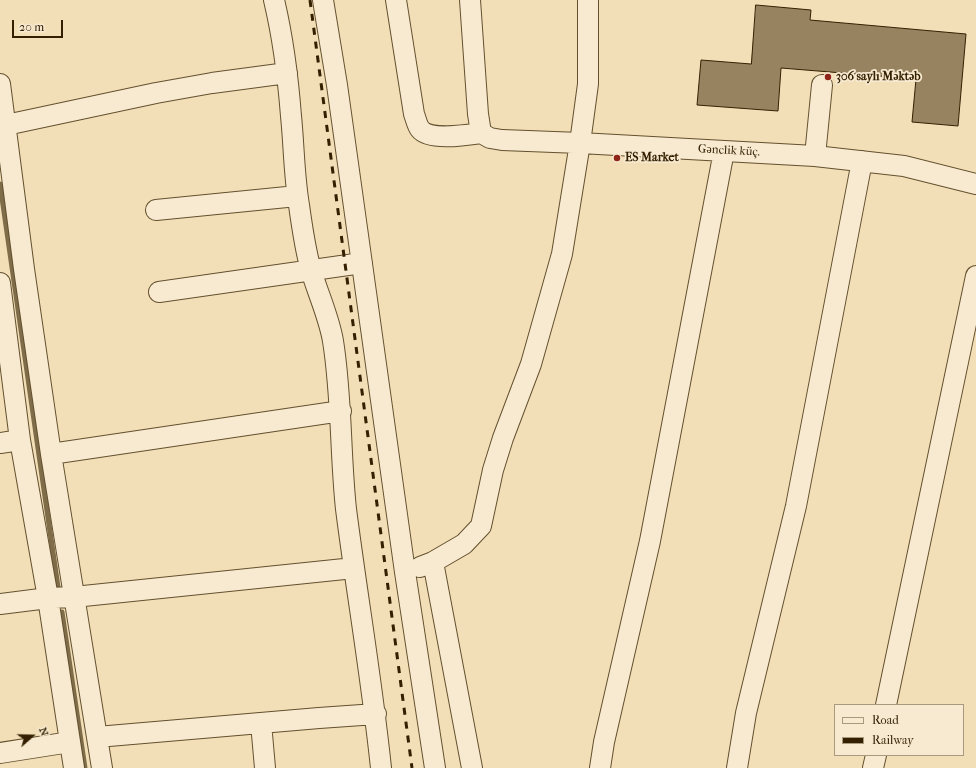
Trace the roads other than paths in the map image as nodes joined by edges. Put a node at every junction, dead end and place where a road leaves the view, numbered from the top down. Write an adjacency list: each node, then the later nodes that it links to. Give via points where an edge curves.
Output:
1 (274, 0): 6 (street)
2 (323, 0): 18 (street)
3 (396, 0): 10 (street, Gənclik küç., via 414,114 420,130 431,136)
4 (470, 0): 10 (street)
5 (588, 0): 11 (street, via 588,84)
6 (287, 73): 9 (street, via 156,93); 16 (street)
7 (0, 84): 9 (street)
8 (822, 85): 13 (street)
9 (6, 125): 26 (street)
10 (481, 134): 11 (street, Gənclik küç., via 502,140)
11 (580, 143): 12 (street, Gənclik küç.); 27 (street, via 562,254 531,364 492,470 481,526 464,544)
12 (724, 151): 13 (street, Gənclik küç.); 46 (street, via 650,541)
13 (815, 156): 14 (street, Gənclik küç.)
14 (862, 161): 15 (street, Gənclik küç., via 904,166); 47 (street, via 796,506 746,713)
15 (976, 184)
16 (297, 196): 17 (street); 19 (street)
17 (156, 210)
18 (362, 263): 19 (street); 29 (street)
19 (311, 271): 21 (street); 23 (street, via 333,338)
20 (976, 276): 33 (street)
21 (159, 292)
22 (1, 293): 24 (street)
23 (341, 411): 26 (street); 28 (street, via 344,484)
24 (20, 440): 25 (street); 31 (street)
25 (0, 443)
26 (51, 454): 30 (street)
27 (432, 562): 29 (street); 45 (street)
28 (354, 568): 30 (street); 34 (street)
29 (405, 572): 44 (street)
30 (74, 597): 31 (street); 36 (street)
31 (48, 598): 32 (street); 37 (street)
32 (0, 604)
33 (886, 704)
34 (376, 714): 35 (street); 43 (street)
35 (261, 723): 36 (street); 42 (street)
36 (97, 737): 41 (street)
37 (70, 742): 38 (street); 40 (street)
38 (0, 753)
39 (876, 756): 48 (street)
40 (74, 768)
41 (102, 768)
42 (265, 768)
43 (382, 768)
44 (435, 768)
45 (472, 768)
46 (600, 768)
47 (737, 768)
48 (873, 768)

